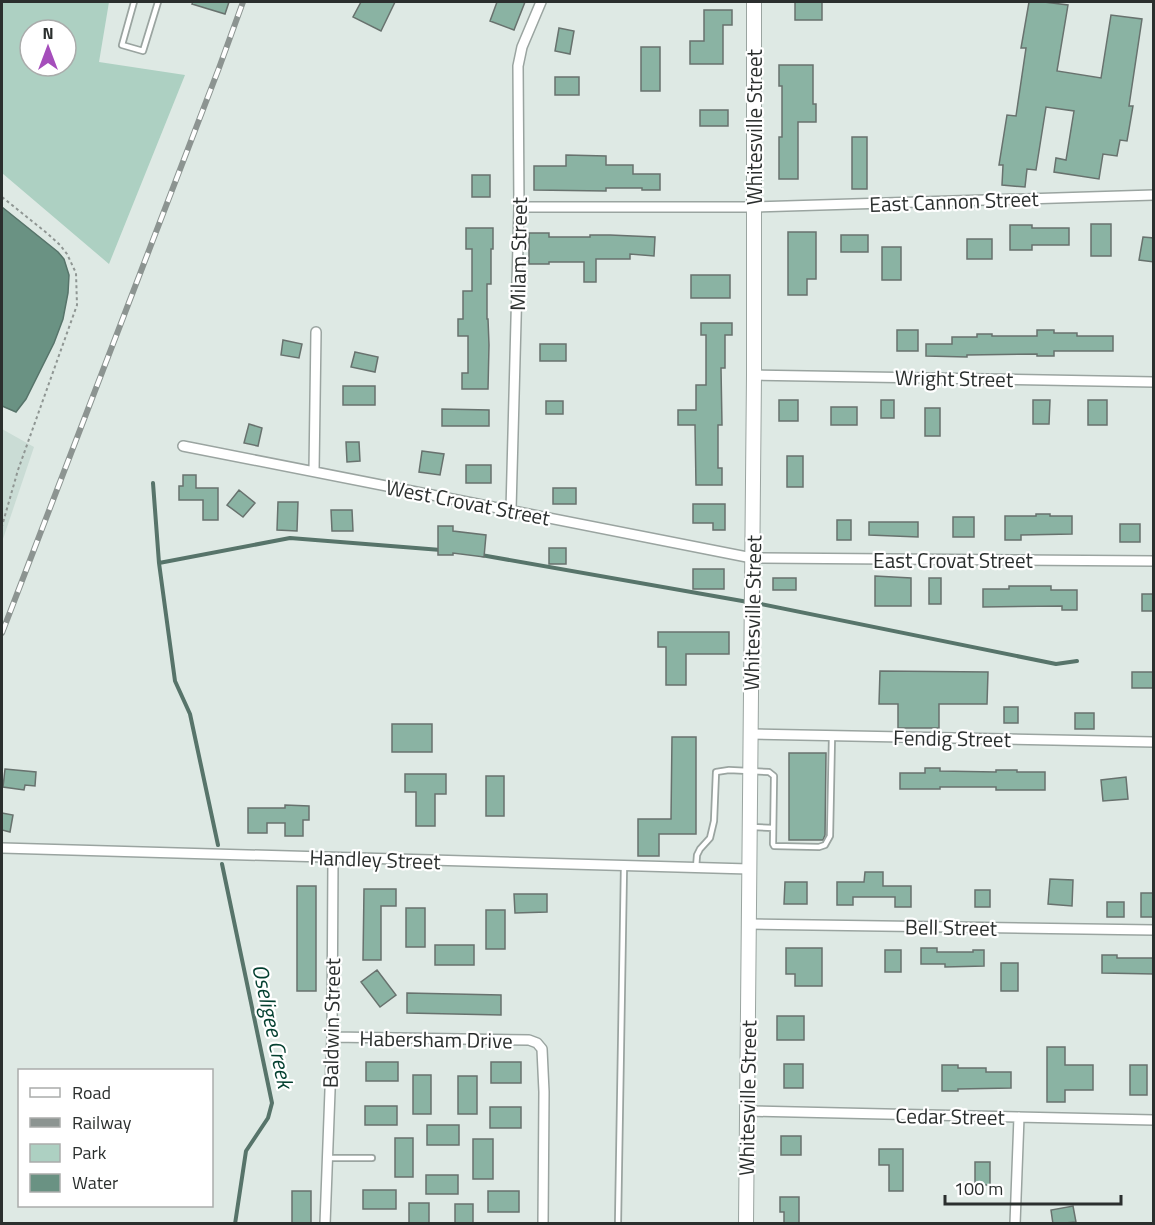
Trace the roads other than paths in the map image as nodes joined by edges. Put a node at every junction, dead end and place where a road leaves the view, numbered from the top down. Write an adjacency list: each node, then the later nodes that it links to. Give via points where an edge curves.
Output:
1 (134, 2): 2 (lane, via 122,45 143,51)
2 (158, 2)
3 (542, 2): 6 (street, Milam Street, via 518,66)
4 (754, 2): 7 (main road, Whitesville Street)
5 (1154, 195): 7 (street, East Cannon Street)
6 (519, 207): 7 (street, East Cannon Street); 13 (street, Milam Street)
7 (754, 207): 9 (main road, Whitesville Street)
8 (316, 332): 12 (street)
9 (754, 375): 10 (street, Wright Street); 14 (main road, Whitesville Street)
10 (1154, 382)
11 (183, 446): 12 (street, West Crovat Street)
12 (314, 471): 13 (street, West Crovat Street)
13 (512, 510): 14 (street, West Crovat Street)
14 (752, 558): 15 (street, East Crovat Street); 16 (main road, Whitesville Street)
15 (1154, 561)
16 (750, 734): 17 (street, Fendig Street); 19 (main road, Whitesville Street)
17 (832, 735): 18 (street, Fendig Street); 21 (lane, via 828,841 819,847 774,846)
18 (1154, 742)
19 (750, 771): 20 (main road, Whitesville Street); 21 (lane, via 770,772 774,776); 25 (lane, via 716,772 714,821 710,838 700,849)
20 (749, 827): 21 (lane); 26 (main road, Whitesville Street)
21 (773, 828)
22 (2, 848): 23 (street, Handley Street)
23 (333, 858): 24 (street, Handley Street); 29 (street, Baldwin Street)
24 (624, 866): 25 (street, Handley Street); 37 (lane)
25 (696, 868): 26 (street, Handley Street)
26 (749, 869): 27 (main road, Whitesville Street)
27 (749, 924): 28 (street, Bell Street); 30 (main road, Whitesville Street)
28 (1154, 930)
29 (332, 1037): 33 (street, Baldwin Street); 36 (street, Habersham Drive, via 537,1043 543,1049)
30 (747, 1111): 31 (street, Cedar Street); 38 (main road, Whitesville Street)
31 (1019, 1117): 32 (street, Cedar Street); 39 (street)
32 (1154, 1120)
33 (327, 1158): 34 (lane); 35 (street, Baldwin Street)
34 (372, 1158)
35 (325, 1224)
36 (543, 1224)
37 (618, 1224)
38 (746, 1224)
39 (1015, 1224)

